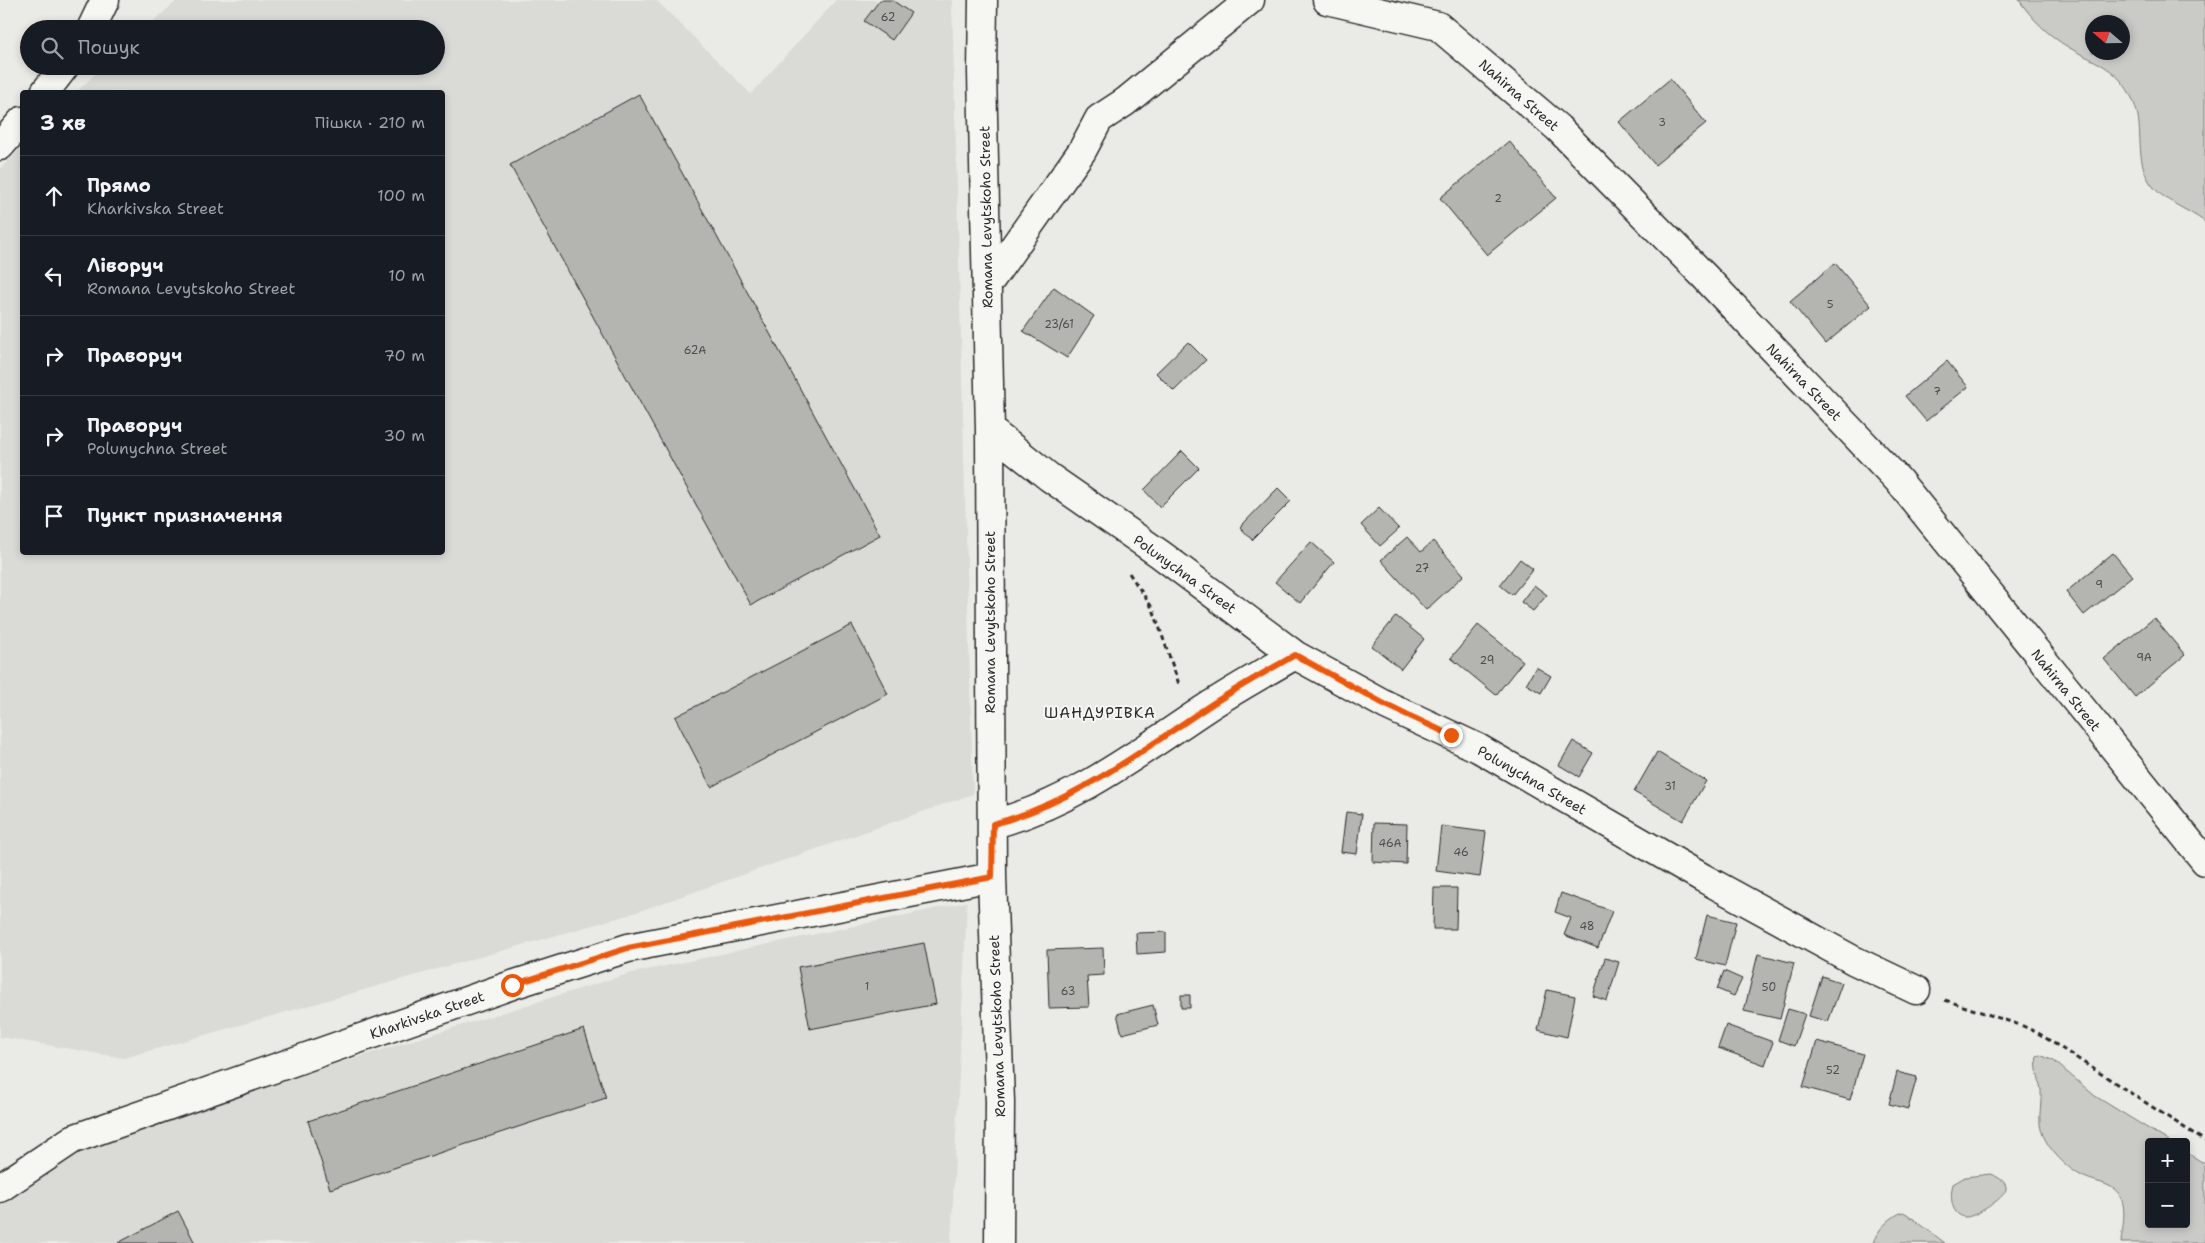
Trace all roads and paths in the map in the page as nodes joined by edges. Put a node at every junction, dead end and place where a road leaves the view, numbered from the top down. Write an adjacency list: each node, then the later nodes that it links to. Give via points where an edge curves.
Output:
1 (105, 0): 6 (street)
2 (983, 0): 12 (street, Romana Levytskoho Street)
3 (1250, 0): 12 (street, via 1099,120 1082,151)
4 (1326, 0): 7 (street, Nahirna Street)
5 (1411, 0): 7 (street)
6 (95, 20)
7 (1438, 26): 18 (street, Nahirna Street, via 1558,128 1898,480)
8 (58, 75): 9 (street)
9 (47, 90)
10 (20, 123): 11 (street)
11 (0, 146)
12 (987, 285): 13 (street, Romana Levytskoho Street)
13 (990, 430): 15 (street, Polunychna Street, via 1049,477 1160,554); 17 (street, Romana Levytskoho Street)
14 (1126, 569): 16 (path, via 1153,609)
15 (1295, 655): 16 (street); 20 (street, Polunychna Street, via 1386,705 1478,748 1703,878 1853,960)
16 (1191, 718): 17 (street, via 1067,796 1026,815)
17 (993, 824): 19 (street, Romana Levytskoho Street)
18 (2205, 861)
19 (992, 877): 22 (street, Kharkivska Street, via 628,948 512,985 73,1139); 23 (street, Romana Levytskoho Street, via 1000,1102)
20 (1916, 990): 21 (path, via 2038,1033)
21 (2205, 1141)
22 (0, 1188)
23 (999, 1243)

